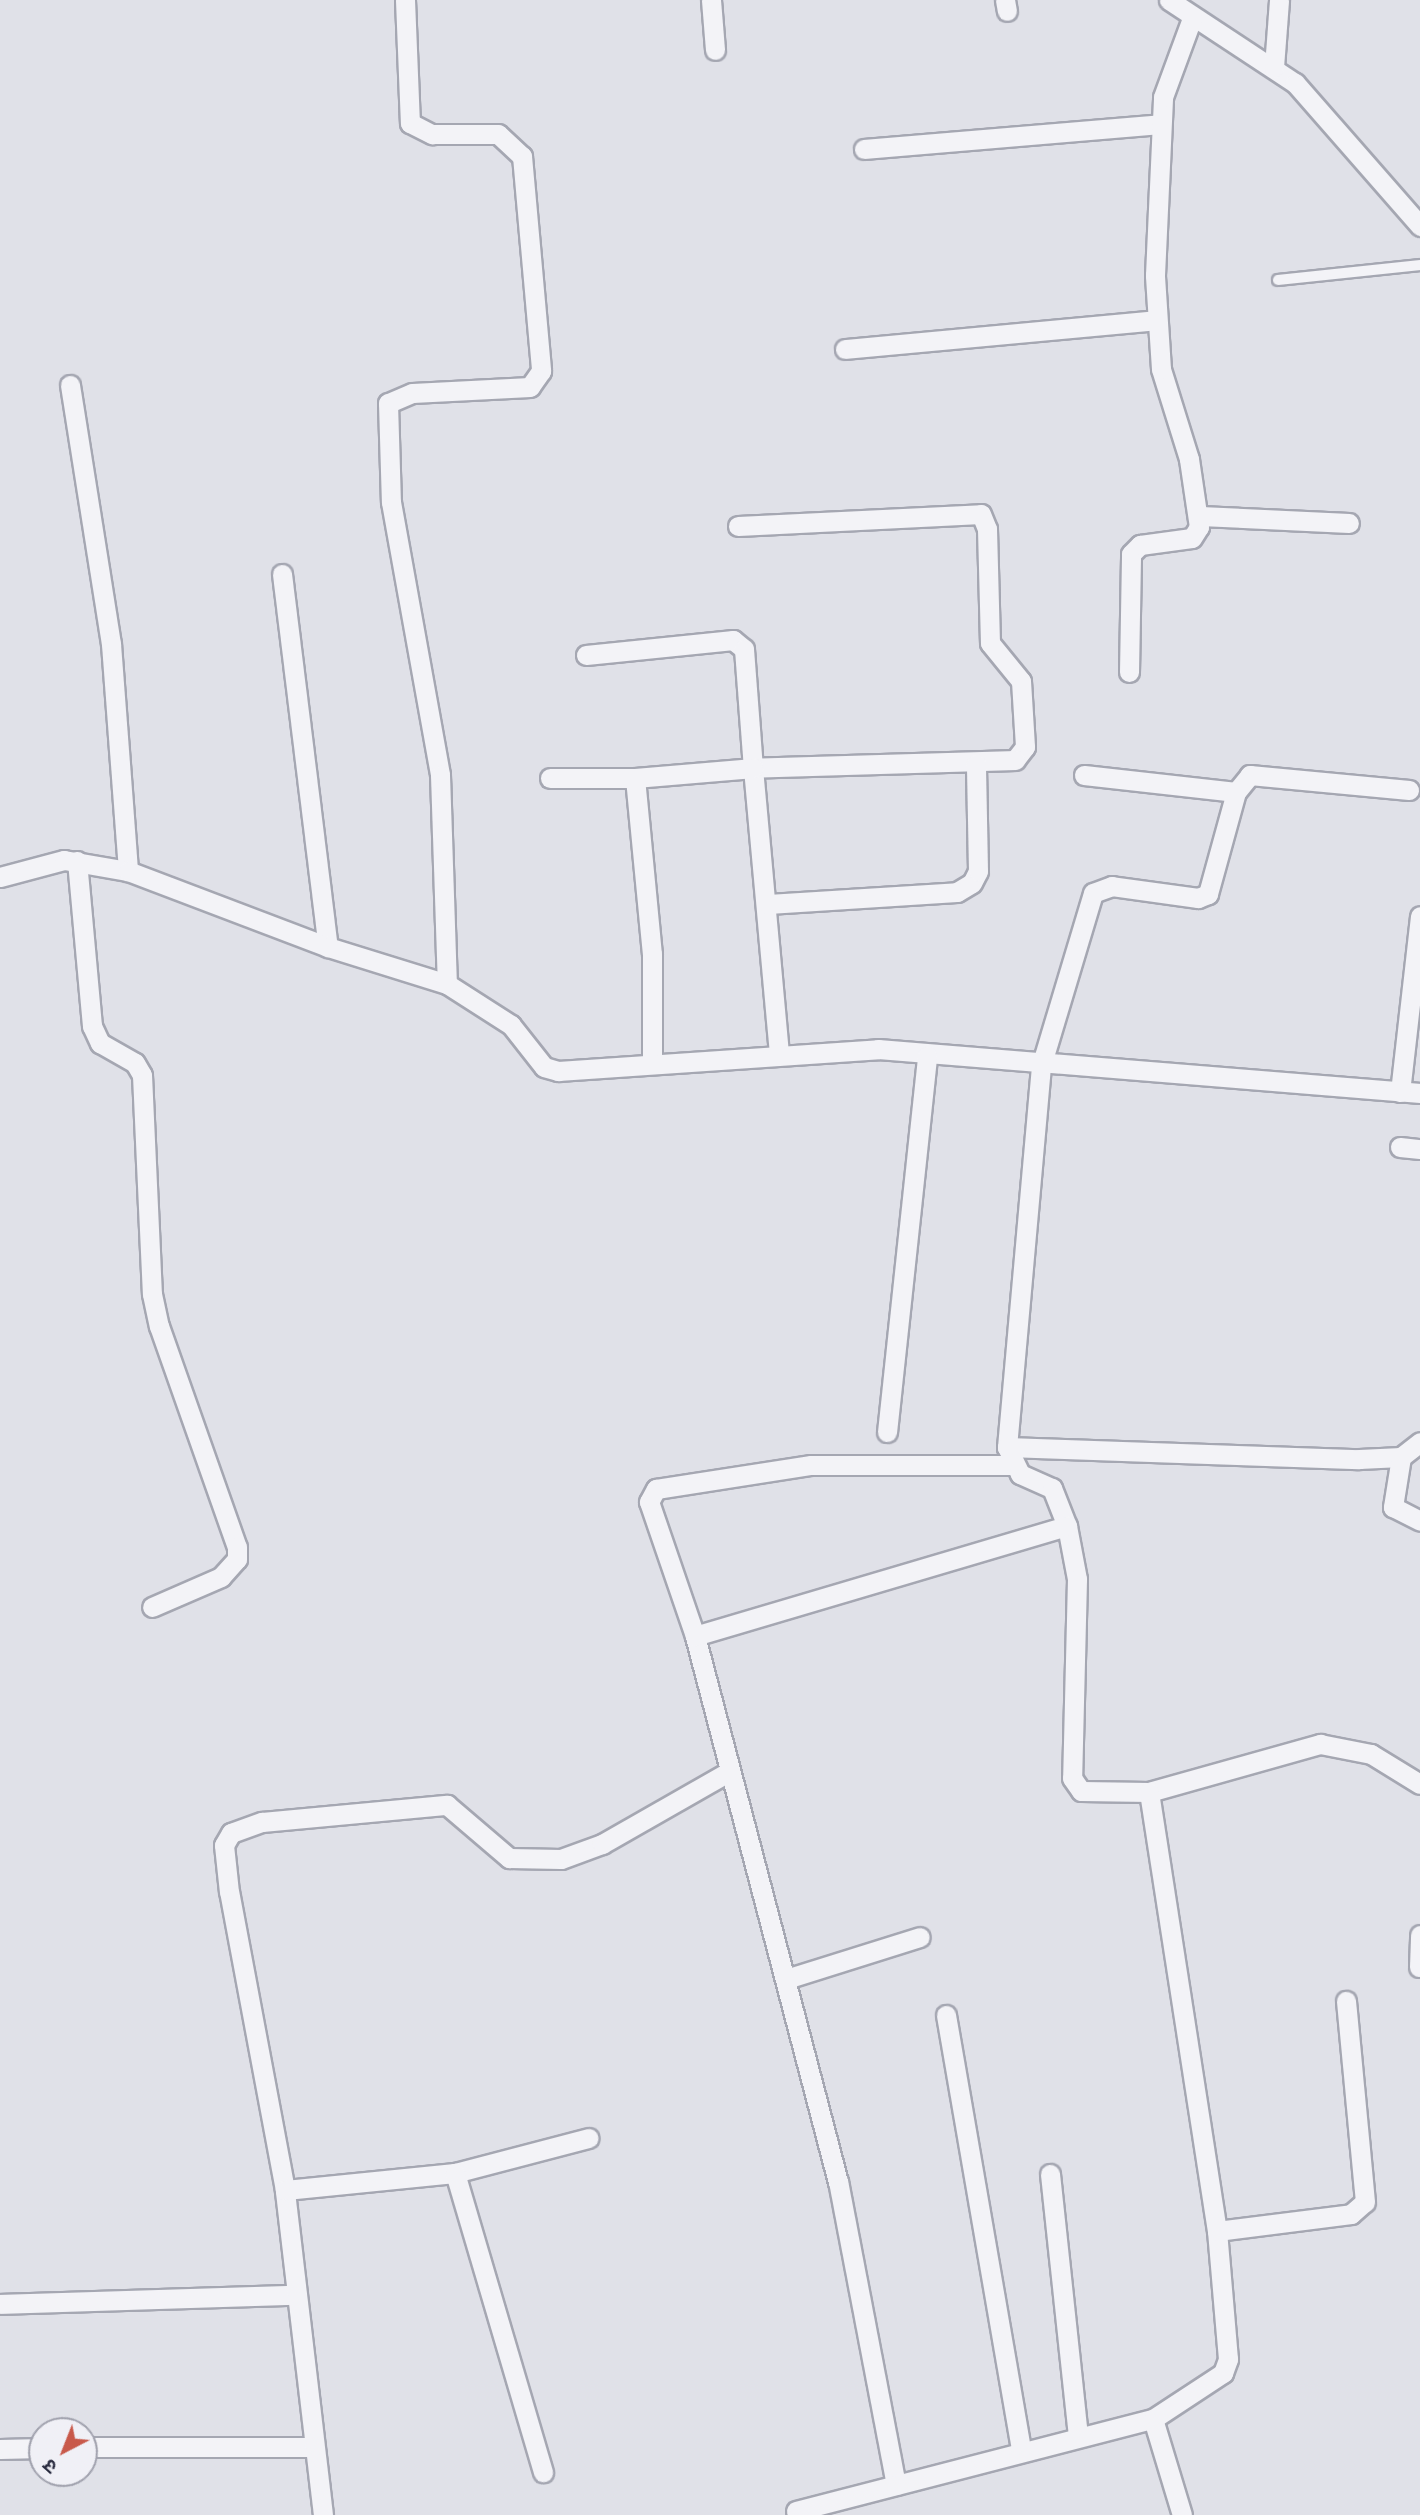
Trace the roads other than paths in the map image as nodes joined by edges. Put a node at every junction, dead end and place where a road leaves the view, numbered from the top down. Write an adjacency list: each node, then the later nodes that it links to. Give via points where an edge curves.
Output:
1 (405, 0): 35 (street, via 410,122 432,134 498,134 522,156 541,371 530,387 412,393 388,402 391,502 440,775)
2 (711, 0): 6 (street)
3 (1169, 0): 5 (street)
4 (1279, 0): 7 (street)
5 (1192, 18): 7 (street); 8 (street, via 1174,57)
6 (715, 50)
7 (1274, 67): 10 (street, via 1325,111)
8 (1160, 124): 9 (street); 13 (street)
9 (863, 149)
10 (1417, 216)
11 (1420, 265): 12 (lane)
12 (1278, 280)
13 (1157, 320): 14 (street); 16 (street, via 1161,369)
14 (845, 349)
15 (70, 385): 30 (street, via 111,644)
16 (1200, 516): 17 (street); 21 (street, via 1192,538 1140,545 1131,554)
17 (1349, 523)
18 (738, 526): 22 (street, via 981,514 988,529 989,643 1021,681 1025,747 1015,761)
19 (282, 575): 34 (street)
20 (586, 655): 23 (street, via 740,644)
21 (1129, 672)
22 (976, 764): 23 (street); 32 (street, via 978,871 972,883 957,892)
23 (752, 768): 26 (street); 32 (street)
24 (1084, 775): 28 (street)
25 (550, 778): 26 (street)
26 (635, 778): 38 (street, via 652,954)
27 (1409, 790): 28 (street, via 1250,775)
28 (1236, 792): 39 (street, via 1208,894 1198,898 1112,886 1093,894)
29 (77, 860): 30 (street); 31 (street); 47 (street, via 92,1026 100,1043 135,1063 142,1075 152,1294 159,1326 237,1547 237,1559 221,1577)
30 (128, 871): 34 (street)
31 (0, 877)
32 (768, 904): 36 (street)
33 (1420, 916): 40 (street)
34 (328, 947): 35 (street)
35 (447, 984): 38 (street, via 512,1025 544,1067 558,1071)
36 (779, 1053): 37 (street, via 878,1049); 38 (street)
37 (927, 1056): 39 (street); 41 (street)
38 (652, 1063)
39 (1041, 1066): 40 (street); 43 (street)
40 (1410, 1093)
41 (887, 1432)
42 (1420, 1442): 44 (street)
43 (1009, 1456): 44 (street); 46 (street, via 1052,1488); 48 (street, via 811,1465 656,1489 649,1502)
44 (1401, 1457): 45 (street, via 1393,1507)
45 (1420, 1521)
46 (1067, 1526): 48 (street); 51 (street, via 1077,1592 1072,1778 1090,1795)
47 (152, 1607)
48 (695, 1636): 49 (street)
49 (730, 1770): 55 (street); 61 (street, via 602,1844 561,1859 509,1858 447,1805 262,1822 231,1833 224,1845 229,1892)
50 (1420, 1784): 51 (street, via 1371,1754 1320,1744)
51 (1149, 1792): 62 (street)
52 (1420, 1935): 54 (street)
53 (920, 1937): 55 (street)
54 (1419, 1967)
55 (786, 1979): 73 (street, via 838,2182)
56 (1346, 2001): 62 (street, via 1363,2171 1361,2210)
57 (946, 2015): 71 (street)
58 (587, 2138): 59 (street)
59 (455, 2173): 61 (street); 72 (street)
60 (1050, 2174): 66 (street)
61 (285, 2190): 63 (street)
62 (1217, 2231): 65 (street, via 1228,2359 1223,2373)
63 (293, 2295): 64 (street); 68 (street)
64 (0, 2304)
65 (1153, 2419): 66 (street); 76 (street)
66 (1078, 2437): 71 (street)
67 (98, 2447): 68 (street)
68 (313, 2447): 75 (street)
69 (28, 2448): 70 (street)
70 (0, 2449)
71 (1021, 2451): 73 (street)
72 (542, 2472)
73 (897, 2485): 74 (street)
74 (796, 2511)
75 (323, 2515)
76 (1182, 2515)

